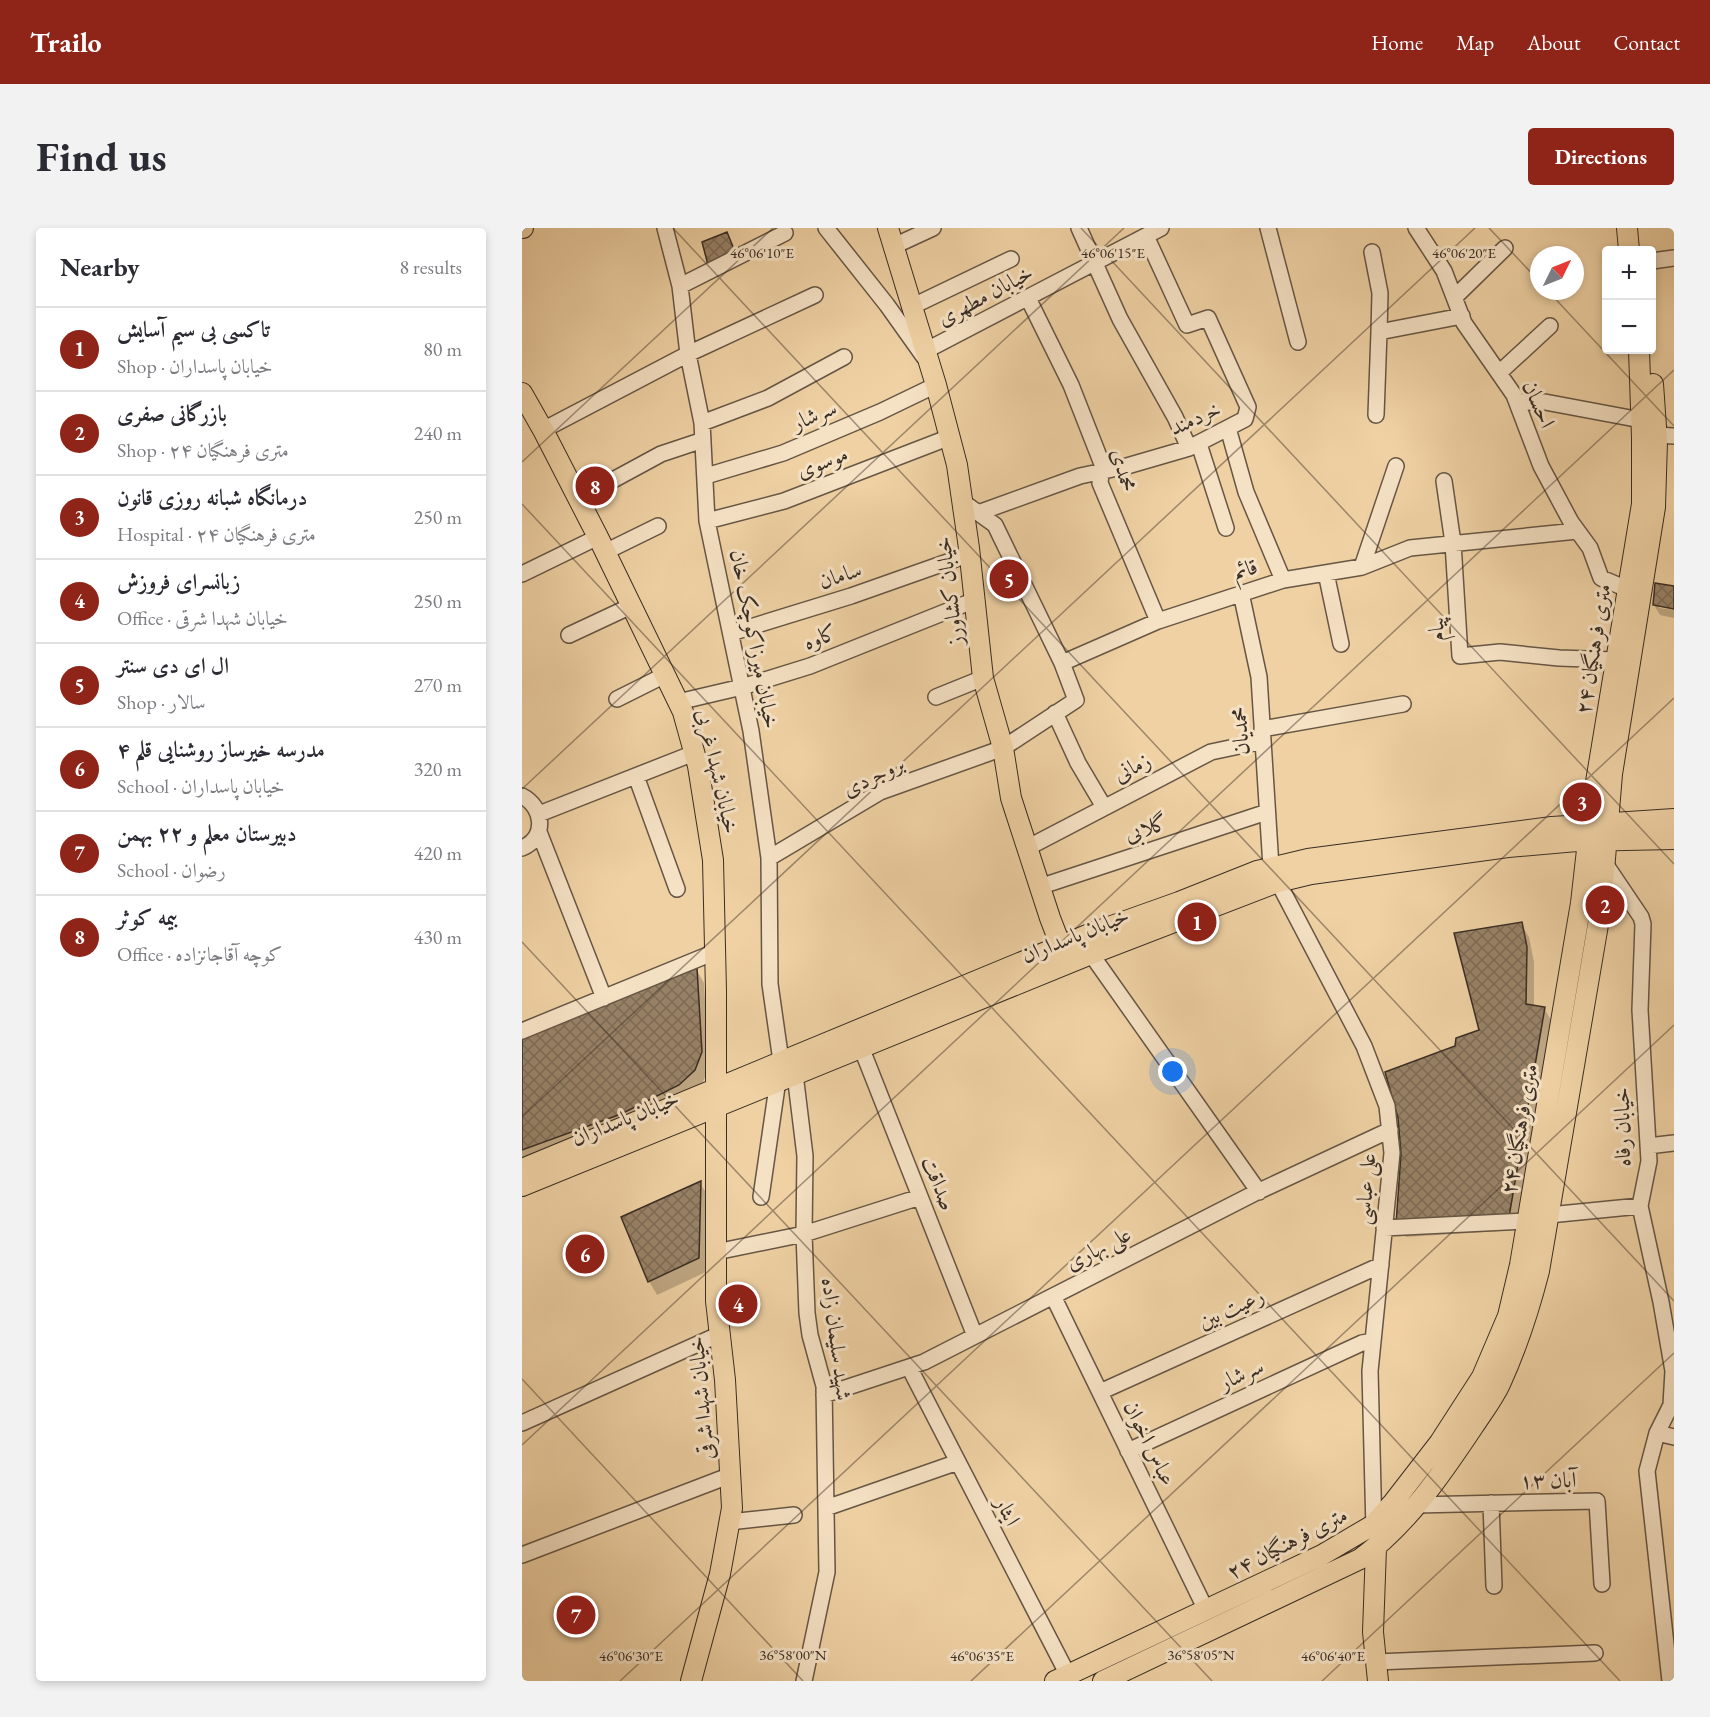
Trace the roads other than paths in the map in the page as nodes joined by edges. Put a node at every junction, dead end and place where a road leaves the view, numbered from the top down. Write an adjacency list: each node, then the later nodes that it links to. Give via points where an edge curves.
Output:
1 (664, 228): 21 (street, خیابان میرزاکوچک خان)
2 (826, 228): 34 (street)
3 (933, 228): 12 (street)
4 (1079, 228): 20 (street)
5 (1161, 228): 11 (street, خیابان مطهری)
6 (1268, 228): 29 (street)
7 (1416, 228): 23 (street, احسان, via 1444,271)
8 (1627, 228): 13 (main road)
9 (1640, 228): 14 (main road)
10 (785, 233): 21 (street)
11 (1146, 236): 20 (street, خیابان مطهری); 42 (street, خردمند, via 1187,325 1208,318 1248,407 1245,419)
12 (891, 237): 25 (main road, خیابان کشاورز)
13 (1629, 246)
14 (1642, 246)
15 (1505, 248): 23 (street)
16 (1372, 252): 28 (street, via 1380,293)
17 (1674, 258): 19 (street)
18 (1011, 259): 25 (street)
19 (1656, 260)
20 (1094, 263): 24 (street, خیابان مطهری); 47 (street, via 1120,319)
21 (680, 286): 30 (street, خیابان میرزاکوچک خان)
22 (815, 296): 30 (street)
23 (1455, 297): 26 (street, احسان)
24 (1029, 298): 34 (street, خیابان مطهری); 49 (street, محمدی, via 1071,385 1102,464)
25 (913, 306): 34 (main road, خیابان کشاورز)
26 (1462, 316): 28 (street); 35 (street, احسان)
27 (1550, 326): 35 (street)
28 (1379, 332): 39 (street)
29 (1298, 342)
30 (688, 354): 41 (street, خیابان میرزاکوچک خان); 43 (street)
31 (1638, 354): 40 (main road, ۲۴ متری فرهنگیان)
32 (1651, 354): 44 (main road, ۲۴ متری فرهنگیان)
33 (844, 357): 41 (street, via 768,398)
34 (927, 358): 36 (main road, خیابان کشاورز)
35 (1499, 373): 38 (street, احسان)
36 (936, 385): 45 (main road, خیابان کشاورز); 50 (street, سرشار, via 783,453)
37 (523, 396): 43 (main road, خیابان شهدا غربی)
38 (1517, 402): 40 (street, via 1545,402); 57 (street, احسان, via 1541,466)
39 (1376, 415)
40 (1641, 420): 65 (main road, ۲۴ متری فرهنگیان, via 1642,504)
41 (702, 423): 46 (street, خیابان میرزاکوچک خان)
42 (1228, 428): 47 (street, خردمند); 64 (street, via 1246,492)
43 (543, 430): 52 (main road, خیابان شهدا غربی)
44 (1665, 436): 94 (main road, ۲۴ متری فرهنگیان, via 1612,774)
45 (950, 437): 53 (main road, خیابان کشاورز); 54 (street, موسوی, via 784,501)
46 (703, 441): 50 (street, خیابان میرزاکوچک خان); 52 (street, via 661,454)
47 (1194, 446): 49 (street, خردمند); 56 (street)
48 (1396, 466): 61 (street)
49 (1101, 471): 53 (street, خردمند); 69 (street, محمدی, via 1100,483)
50 (706, 476): 54 (street, خیابان میرزاکوچک خان)
51 (1444, 481): 58 (street, پیام)
52 (578, 499): 59 (main road, خیابان شهدا غربی)
53 (970, 508): 60 (main road, خیابان کشاورز); 74 (street, via 995,525)
54 (707, 520): 70 (street, خیابان میرزاکوچک خان)
55 (658, 526): 59 (street)
56 (1226, 528)
57 (1577, 531): 58 (street, قائم); 65 (street, احسان, via 1590,548 1601,578)
58 (1453, 543): 61 (street, قائم, via 1410,549); 73 (street, پیام, via 1460,656 1500,652)
59 (601, 544): 63 (street); 68 (main road, خیابان شهدا غربی)
60 (965, 556): 67 (main road, خیابان کشاورز); 70 (street, سامان)
61 (1362, 567): 62 (street, قائم)
62 (1326, 573): 64 (street, قائم); 72 (street)
63 (522, 574)
64 (1283, 580): 66 (street, قائم)
65 (1627, 589): 73 (main road, ۲۴ متری فرهنگیان)
66 (1241, 593): 69 (street, قائم); 83 (street, محمدیان, via 1259,677)
67 (975, 600): 76 (main road, خیابان کشاورز); 77 (street, کاوه, via 810,666)
68 (631, 606): 71 (street); 75 (main road, خیابان شهدا غربی)
69 (1158, 621): 74 (street, قائم)
70 (731, 633): 77 (street, خیابان میرزاکوچک خان)
71 (569, 635)
72 (1341, 644)
73 (1616, 660): 94 (main road, ۲۴ متری فرهنگیان)
74 (1062, 663): 82 (street, via 1076,700)
75 (665, 675): 79 (street); 80 (main road, خیابان شهدا غربی)
76 (983, 678): 78 (street); 84 (main road, خیابان کشاورز)
77 (742, 687): 80 (street, کاوه); 98 (street, خیابان میرزاکوچک خان)
78 (936, 697)
79 (617, 699)
80 (678, 702): 85 (main road, خیابان شهدا غربی)
81 (1403, 704): 83 (street, زمانی)
82 (1054, 713): 84 (street); 89 (street)
83 (1263, 735): 89 (street, زمانی, via 1211,752); 90 (street, محمدیان)
84 (1003, 748): 97 (main road, خیابان کشاورز, via 1011,798); 98 (street, بروجردی, via 880,792)
85 (694, 753): 86 (street); 103 (main road, خیابان شهدا غربی, via 713,860)
86 (636, 776): 91 (street); 102 (street)
87 (522, 784): 88 (street)
88 (525, 798): 91 (street)
89 (1104, 807): 97 (street, زمانی)
90 (1267, 812): 100 (street, محمدیان); 101 (street, گلابی)
91 (539, 814): 93 (street)
92 (1674, 819): 94 (main road, خیابان پاسداران)
93 (539, 832): 96 (street); 106 (street)
94 (1598, 833): 95 (main road, خیابان پاسداران); 99 (main road, ۲۴ متری فرهنگیان); 100 (main road, خیابان پاسداران, via 1505,832 1369,849 1308,859); 121 (main road, ۲۴ متری فرهنگیان, via 1581,903)
95 (1674, 838)
96 (522, 848)
97 (1027, 848): 101 (main road, خیابان کشاورز)
98 (769, 858): 109 (street, خیابان میرزاکوچک خان, via 770,984)
99 (1604, 862): 113 (street, خیابان رفاه, via 1643,924 1640,1010); 120 (main road, ۲۴ متری فرهنگیان, via 1601,907)
100 (1274, 875): 104 (main road, خیابان پاسداران); 105 (main road, خیابان پاسداران, via 1257,871); 111 (street, علی عباسی, via 1364,1046 1387,1106)
101 (1039, 887): 105 (main road, خیابان کشاورز)
102 (677, 889)
103 (715, 952): 106 (street); 110 (main road, خیابان شهدا غربی)
104 (1092, 954): 105 (main road, خیابان پاسداران); 116 (street)
105 (1065, 955): 108 (main road, خیابان پاسداران); 109 (main road)
106 (604, 998): 107 (street)
107 (522, 1031)
108 (861, 1047): 109 (main road, خیابان پاسداران); 118 (street, صداقت)
109 (785, 1072): 110 (main road); 117 (street); 123 (street, شهید سلیمان زاده, via 805,1156)
110 (716, 1097): 114 (main road, خیابان پاسداران); 115 (main road, خیابان پاسداران); 124 (main road, خیابان شهدا شرقی)
111 (1389, 1130): 116 (street, علی بهاری); 122 (street, علی عباسی, via 1392,1153)
112 (1674, 1143): 113 (street)
113 (1648, 1146): 119 (street, خیابان رفاه)
114 (522, 1169)
115 (522, 1186)
116 (1259, 1192): 126 (street, علی بهاری)
117 (761, 1197)
118 (920, 1197): 123 (street); 128 (street, صداقت)
119 (1641, 1206): 120 (street); 134 (street, خیابان رفاه, via 1673,1371 1671,1405)
120 (1549, 1215): 140 (main road, ۲۴ متری فرهنگیان, via 1526,1323 1499,1387)
121 (1527, 1221): 122 (street); 144 (main road, ۲۴ متری فرهنگیان, via 1508,1316 1482,1377 1440,1442)
122 (1384, 1228): 125 (street, علی عباسی)
123 (804, 1234): 124 (street); 132 (street, شهید سلیمان زاده, via 810,1335)
124 (716, 1252): 127 (main road, خیابان شهدا شرقی)
125 (1381, 1265): 129 (street, علی عباسی); 131 (street, رعیت بین)
126 (1053, 1296): 128 (street, علی بهاری); 131 (street, عباس اخوان)
127 (720, 1334): 133 (street); 138 (main road, خیابان شهدا شرقی)
128 (975, 1336): 130 (street, علی بهاری)
129 (1373, 1341): 136 (street, سرشار); 144 (street, علی عباسی)
130 (909, 1367): 132 (street, علی بهاری); 137 (street, ایثار)
131 (1100, 1392): 136 (street, عباس اخوان)
132 (824, 1395): 141 (street, شهید سلیمان زاده)
133 (522, 1423)
134 (1657, 1432): 135 (street); 156 (street, خیابان رفاه, via 1647,1471)
135 (1674, 1437)
136 (1128, 1451): 149 (street, عباس اخوان)
137 (958, 1462): 141 (street); 152 (street, ایثار)
138 (731, 1475): 143 (main road, خیابان شهدا شرقی); 146 (street)
139 (1491, 1503): 140 (street, ۱۳ آبان); 147 (street, ۱۳ آبان, via 1597,1501); 148 (street)
140 (1416, 1505): 145 (main road, ۲۴ متری فرهنگیان)
141 (826, 1508): 154 (street, شهید سلیمان زاده, via 827,1572)
142 (794, 1515): 143 (street)
143 (729, 1522): 153 (main road, خیابان شهدا شرقی, via 720,1574)
144 (1373, 1525): 145 (street, علی عباسی); 149 (main road, ۲۴ متری فرهنگیان)
145 (1376, 1548): 149 (main road, ۲۴ متری فرهنگیان, via 1360,1559); 151 (main road, via 1373,1632)
146 (522, 1556)
147 (1602, 1584)
148 (1494, 1586)
149 (1210, 1619): 152 (main road, ۲۴ متری فرهنگیان); 155 (main road, ۲۴ متری فرهنگیان)
150 (1595, 1653): 151 (street)
151 (1377, 1672)
152 (1061, 1678)
153 (692, 1681)
154 (804, 1681)
155 (1102, 1681)
156 (1670, 1681)

